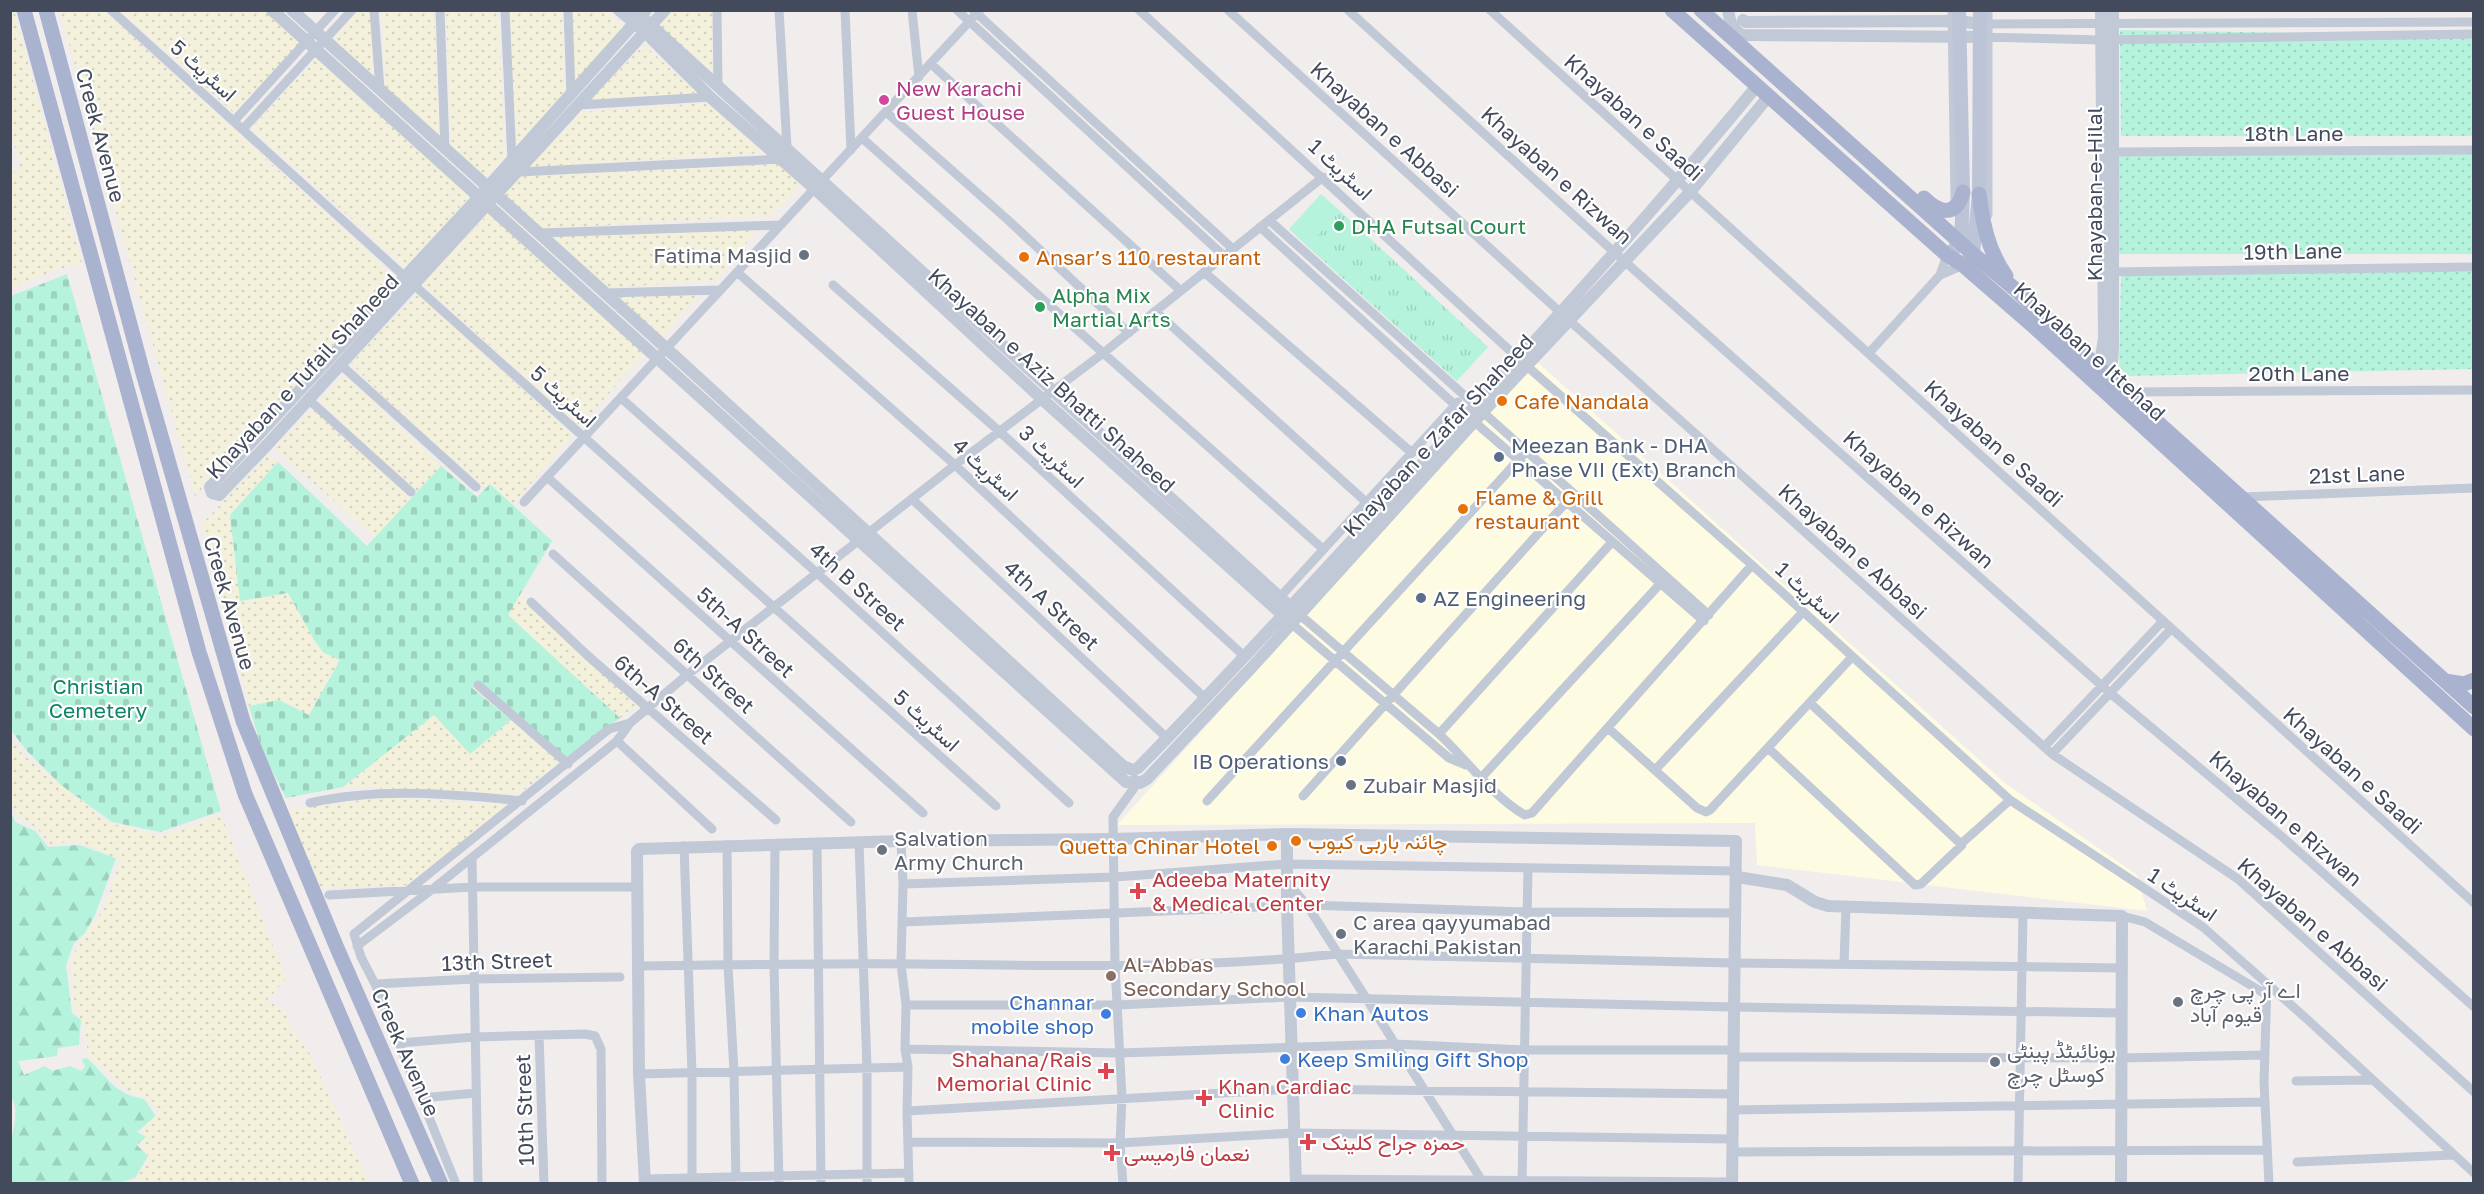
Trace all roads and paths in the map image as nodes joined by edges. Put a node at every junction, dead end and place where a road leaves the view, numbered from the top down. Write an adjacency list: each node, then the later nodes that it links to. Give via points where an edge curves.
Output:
1 (24, 10): 305 (main road, Creek Avenue, via 199,652 245,794)
2 (46, 10): 306 (main road, Creek Avenue, via 143,373 243,721)
3 (111, 10): 54 (street, اسٹریٹ 5)
4 (272, 10): 44 (street)
5 (292, 10): 41 (street)
6 (335, 10): 41 (street)
7 (352, 10): 41 (street)
8 (374, 10): 48 (street)
9 (440, 10): 58 (street)
10 (505, 10): 63 (street)
11 (568, 10): 50 (street)
12 (619, 10): 30 (street, Khayaban e Aziz Bhatti Shaheed)
13 (665, 10): 38 (street, Khayaban e Tufail Shaheed)
14 (717, 10): 47 (street)
15 (779, 10): 57 (street)
16 (844, 10): 59 (street)
17 (912, 10): 46 (street)
18 (957, 10): 34 (street)
19 (1139, 10): 65 (street, اسٹریٹ 1)
20 (1228, 10): 97 (street, Khayaban e Abbasi)
21 (1348, 10): 80 (street, Khayaban e Rizwan)
22 (1490, 10): 66 (street, Khayaban e Saadi)
23 (1672, 10): 49 (main road, Khayaban e Ittehad)
24 (1701, 10): 39 (main road, Khayaban e Ittehad)
25 (1728, 10): 39 (street)
26 (1988, 10): 37 (street)
27 (2101, 10): 36 (street)
28 (2113, 10): 36 (street, Khayaban-e-Hilal)
29 (977, 12): 34 (street); 79 (street)
30 (639, 15): 38 (street, Khayaban e Aziz Bhatti Shaheed); 50 (street, Khayaban e Tufail Shaheed)
31 (1743, 15): 32 (street, via 1746,22); 39 (street)
32 (1836, 16): 33 (street)
33 (1956, 16): 37 (street); 42 (main road)
34 (969, 22): 45 (street); 82 (street)
35 (2474, 22): 36 (street)
36 (2107, 25): 37 (street); 43 (street, Khayaban-e-Hilal)
37 (1983, 27): 42 (street); 43 (street); 70 (main road); 77 (street)
38 (648, 29): 47 (street, Khayaban e Aziz Bhatti Shaheed); 51 (street, Khayaban e Aziz Bhatti Shaheed); 52 (street, Khayaban e Tufail Shaheed)
39 (1736, 34): 42 (street); 68 (main road, Khayaban e Ittehad)
40 (2474, 34): 43 (street)
41 (320, 36): 44 (street); 48 (street)
42 (1956, 37): 70 (main road); 72 (street)
43 (2107, 40): 61 (street, Khayaban-e-Hilal); 104 (street, via 2104,338)
44 (311, 46): 54 (street); 55 (street); 71 (street)
45 (931, 64): 46 (street); 94 (street)
46 (919, 76): 53 (street)
47 (718, 86): 57 (street, Khayaban e Aziz Bhatti Shaheed)
48 (380, 90): 58 (street)
49 (1762, 92): 66 (street); 69 (street, Khayaban e Zafar Shaheed); 81 (main road, Khayaban e Ittehad)
50 (571, 94): 63 (street, Khayaban e Tufail Shaheed)
51 (710, 97): 52 (street); 62 (street, Khayaban e Aziz Bhatti Shaheed)
52 (578, 105): 64 (street, Khayaban e Tufail Shaheed)
53 (886, 112): 56 (street); 98 (street)
54 (234, 120): 55 (street, اسٹریٹ 5)
55 (243, 129): 90 (street, اسٹریٹ 5)
56 (862, 138): 59 (street); 101 (street)
57 (787, 147): 67 (street, Khayaban e Aziz Bhatti Shaheed)
58 (446, 150): 71 (street)
59 (850, 150): 67 (street)
60 (2474, 150): 61 (street, 18th Lane)
61 (2114, 152): 88 (street, Khayaban-e-Hilal)
62 (782, 159): 64 (street); 67 (street, Khayaban e Aziz Bhatti Shaheed)
63 (512, 160): 71 (street, Khayaban e Tufail Shaheed)
64 (518, 172): 71 (street, Khayaban e Tufail Shaheed)
65 (1323, 177): 73 (street); 102 (street, اسٹریٹ 1)
66 (1679, 181): 69 (street, Khayaban e Saadi); 80 (street)
67 (819, 184): 74 (street); 106 (street, Khayaban e Aziz Bhatti Shaheed); 111 (street, Khayaban e Aziz Bhatti Shaheed)
68 (1898, 187): 72 (main road, via 1913,188 1937,209 1947,211); 78 (main road, Khayaban e Ittehad)
69 (1690, 192): 84 (street, Khayaban e Zafar Shaheed); 100 (street, Khayaban e Saadi)
70 (1971, 193): 72 (main road); 77 (main road); 78 (main road); 83 (main road)
71 (488, 197): 76 (street); 90 (street, Khayaban e Tufail Shaheed); 99 (street)
72 (1956, 207)
73 (1269, 220): 75 (street); 108 (street)
74 (781, 225): 76 (street); 86 (street)
75 (1260, 227): 79 (street); 112 (street)
76 (539, 233): 95 (street)
77 (1988, 242): 93 (main road)
78 (1960, 243): 81 (main road); 83 (main road, Khayaban e Ittehad)
79 (1233, 249): 82 (street)
80 (1614, 252): 84 (street, Khayaban e Rizwan); 97 (street)
81 (1947, 255): 83 (main road, Khayaban e Ittehad); 89 (street)
82 (1224, 256): 87 (street)
83 (1968, 260): 89 (street); 93 (main road, Khayaban e Ittehad); 163 (main road, Khayaban e Ittehad, via 2031,324)
84 (1625, 261): 97 (street, Khayaban e Zafar Shaheed); 153 (street, Khayaban e Rizwan)
85 (2474, 267): 88 (street, 19th Lane)
86 (737, 272): 92 (street); 119 (street, اسٹریٹ 4)
87 (1204, 272): 94 (street); 117 (street)
88 (2112, 272): 104 (street, Khayaban-e-Hilal, via 2113,354)
89 (1940, 275): 100 (street)
90 (410, 281): 103 (street, Khayaban e Tufail Shaheed); 110 (street, Khayaban e Tufail Shaheed, via 210,487 212,494 219,495); 115 (street, اسٹریٹ 5)
91 (832, 285): 114 (street, اسٹریٹ 3)
92 (721, 290): 95 (street); 99 (street)
93 (2016, 290): 104 (main road, Khayaban e Ittehad)
94 (1181, 291): 96 (street)
95 (605, 293): 99 (street)
96 (1155, 311): 98 (street); 128 (street)
97 (1563, 320): 102 (street, Khayaban e Zafar Shaheed); 167 (street, Khayaban e Abbasi)
98 (1129, 333): 101 (street)
99 (662, 353): 109 (street); 129 (street)
100 (1869, 353): 142 (street, Khayaban e Saadi)
101 (1102, 354): 106 (street); 131 (street)
102 (1526, 359): 113 (street, Khayaban e Zafar Shaheed); 133 (street, اسٹریٹ 1)
103 (341, 365): 110 (street, Khayaban e Tufail Shaheed); 121 (street)
104 (2100, 370): 107 (main road, Khayaban e Ittehad)
105 (2474, 390): 107 (street, 20th Lane)
106 (1052, 391): 111 (street); 136 (street, Khayaban e Aziz Bhatti Shaheed)
107 (2124, 392): 124 (main road, Khayaban e Ittehad)
108 (1463, 396): 112 (street); 113 (street)
109 (621, 398): 115 (street); 134 (street, 4th B Street)
110 (308, 399): 123 (street)
111 (1042, 399): 114 (street); 140 (street, Khayaban e Aziz Bhatti Shaheed)
112 (1455, 405): 113 (street); 117 (street)
113 (1475, 414): 116 (street); 118 (street); 140 (street, Khayaban e Zafar Shaheed)
114 (999, 431): 119 (street); 146 (street, اسٹریٹ 3)
115 (584, 438): 120 (street); 138 (street, اسٹریٹ 5)
116 (1526, 451): 118 (street); 125 (street)
117 (1412, 453): 128 (street)
118 (1518, 459): 125 (street); 145 (street)
119 (955, 465): 126 (street); 156 (street, اسٹریٹ 4)
120 (547, 477): 127 (street); 144 (street, 5th-A Street)
121 (476, 487)
122 (2474, 488): 124 (street, 21st Lane)
123 (411, 492)
124 (2242, 497): 151 (main road, Khayaban e Ittehad)
125 (1570, 498): 130 (street); 141 (street); 155 (street)
126 (912, 499): 129 (street); 165 (street, 4th A Street)
127 (524, 502)
128 (1366, 502): 131 (street)
129 (863, 537): 134 (street); 172 (street); 175 (street)
130 (1612, 542): 135 (street); 164 (street)
131 (1323, 549): 136 (street)
132 (553, 554): 149 (street, 6th Street)
133 (1752, 565): 139 (street, اسٹریٹ 1); 141 (street)
134 (817, 573): 138 (street); 181 (street, 4th B Street)
135 (1660, 584): 141 (street); 174 (street)
136 (1280, 597): 140 (street, Khayaban e Aziz Bhatti Shaheed)
137 (531, 602): 160 (street, 6th-A Street)
138 (774, 608): 144 (street); 182 (street, اسٹریٹ 5)
139 (1803, 612): 147 (street, اسٹریٹ 1); 173 (street)
140 (1291, 615): 145 (street, Khayaban e Aziz Bhatti Shaheed); 146 (street); 148 (street, Khayaban e Aziz Bhatti Shaheed); 175 (street, via 1147,779)
141 (1706, 618): 162 (street)
142 (2162, 622): 143 (street, Khayaban e Saadi); 153 (street)
143 (2170, 630): 154 (street); 208 (street, Khayaban e Saadi)
144 (729, 642): 149 (street); 183 (street, 5th-A Street)
145 (1345, 651): 148 (street); 155 (street, Khayaban e Aziz Bhatti Shaheed)
146 (1244, 656): 156 (street)
147 (1852, 657): 158 (street); 177 (street, اسٹریٹ 1)
148 (1335, 661): 157 (street, Khayaban e Aziz Bhatti Shaheed); 179 (street)
149 (687, 675): 160 (street); 185 (street, 6th Street)
150 (2474, 680): 151 (main road, via 2464,684)
151 (2445, 681): 159 (main road, Khayaban e Ittehad)
152 (478, 685): 170 (street)
153 (2101, 685): 154 (street, Khayaban e Rizwan); 167 (street)
154 (2110, 693): 169 (street); 244 (street, Khayaban e Rizwan, via 2280,835)
155 (1393, 694): 157 (street); 164 (street, Khayaban e Aziz Bhatti Shaheed)
156 (1205, 698): 165 (street)
157 (1385, 703): 171 (street, Khayaban e Aziz Bhatti Shaheed, via 1449,758); 176 (street)
158 (1810, 703): 168 (street); 192 (street)
159 (2474, 707)
160 (647, 708): 161 (street); 184 (street, 6th-A Street)
161 (630, 723): 166 (street); 170 (street, via 609,729)
162 (1608, 728): 173 (street); 174 (street, Khayaban e Aziz Bhatti Shaheed, via 1532,813 1522,813)
163 (2474, 729)
164 (1439, 734): 171 (street, Khayaban e Aziz Bhatti Shaheed)
165 (1167, 738): 172 (street)
166 (617, 741): 186 (street); 196 (street)
167 (2044, 747): 169 (street, Khayaban e Abbasi)
168 (1768, 748): 173 (street, via 1706,812); 192 (street, via 1915,885 1921,885)
169 (2052, 754): 272 (street, Khayaban e Abbasi, via 2238,879)
170 (568, 764): 178 (street)
171 (1468, 766): 174 (street, Khayaban e Aziz Bhatti Shaheed)
172 (1133, 770): 175 (street)
173 (1655, 770)
174 (1481, 778)
175 (1131, 783): 188 (street, via 1113,817)
176 (1303, 795)
177 (2010, 800): 192 (street); 236 (street, اسٹریٹ 1, via 2203,927)
178 (522, 801): 180 (street, via 383,794 338,796); 206 (street)
179 (1207, 801)
180 (310, 803)
181 (1069, 803)
182 (996, 806)
183 (922, 813)
184 (776, 820)
185 (850, 822)
186 (712, 829)
187 (1287, 834): 188 (street); 197 (street); 199 (street, via 1736,841)
188 (1113, 839): 189 (street); 200 (street)
189 (901, 841): 190 (street); 202 (street)
190 (859, 842): 191 (street); 223 (street)
191 (817, 843): 194 (street); 228 (street)
192 (1962, 843)
193 (727, 845): 194 (street); 195 (street); 226 (street)
194 (775, 845): 227 (street)
195 (684, 846): 204 (street, via 637,851); 230 (street)
196 (472, 858): 203 (street); 205 (street)
197 (1286, 864): 198 (street); 200 (street); 201 (street)
198 (1528, 868): 199 (street); 213 (street)
199 (1737, 874): 211 (street, via 1787,885 1815,902); 214 (street)
200 (1115, 877): 202 (street); 212 (street)
201 (1286, 881): 209 (street); 210 (street)
202 (903, 884): 217 (street)
203 (473, 887): 204 (street); 205 (street); 235 (street)
204 (636, 887): 229 (street)
205 (434, 888): 206 (street); 218 (street)
206 (412, 889): 207 (street); 218 (street, via 357,931)
207 (329, 895)
208 (2472, 899)
209 (1287, 905): 210 (street); 212 (street); 221 (street)
210 (1307, 905): 213 (street); 219 (street)
211 (1846, 907): 215 (street); 225 (street)
212 (1115, 911): 217 (street); 231 (street)
213 (1527, 912): 214 (street); 220 (street)
214 (1735, 913): 222 (street)
215 (2023, 913): 216 (street); 232 (street)
216 (2122, 916): 233 (street); 238 (street, via 2145,922)
217 (903, 922): 224 (street)
218 (357, 946): 237 (street)
219 (1337, 954): 220 (street); 221 (street); 240 (street)
220 (1526, 958): 222 (street); 241 (street)
221 (1288, 959): 231 (street); 239 (street)
222 (1733, 963): 225 (street); 245 (street)
223 (863, 964): 224 (street); 228 (street); 261 (street)
224 (901, 964): 231 (street); 242 (street)
225 (1844, 964): 232 (street)
226 (728, 965): 227 (street); 230 (street); 264 (street)
227 (774, 965): 228 (street); 263 (street)
228 (819, 965): 262 (street)
229 (639, 966): 230 (street); 266 (street)
230 (688, 966): 265 (street)
231 (1115, 966): 243 (street)
232 (2022, 966): 233 (street); 246 (street)
233 (2122, 968): 247 (street)
234 (620, 977): 235 (street, 13th Street)
235 (474, 979): 237 (street, 13th Street); 249 (street)
236 (2267, 983): 238 (street); 267 (street, اسٹریٹ 1)
237 (375, 984): 250 (street)
238 (2267, 995): 257 (street)
239 (1289, 997): 240 (street); 243 (street); 252 (street)
240 (1366, 1000): 241 (street); 251 (street)
241 (1525, 1001): 245 (street); 254 (street)
242 (906, 1005): 243 (street); 253 (street)
243 (1117, 1005): 255 (street)
244 (2474, 1006)
245 (1733, 1007): 246 (street); 256 (street)
246 (2021, 1011): 247 (street); 258 (street)
247 (2121, 1013): 259 (street)
248 (539, 1035): 249 (street); 309 (street, 10th Street); 310 (street, via 585,1034 599,1041)
249 (475, 1037): 250 (street); 273 (street)
250 (399, 1043): 276 (street)
251 (1394, 1044): 252 (street); 254 (street); 270 (street)
252 (1291, 1046): 255 (street); 269 (street)
253 (905, 1049): 255 (street); 260 (street)
254 (1524, 1050): 256 (street); 271 (street)
255 (1120, 1053): 275 (street)
256 (1733, 1054): 258 (street); 274 (street)
257 (2265, 1055): 259 (street); 277 (street)
258 (2020, 1058): 259 (street); 279 (street)
259 (2121, 1058): 278 (street)
260 (909, 1067): 261 (street); 281 (street)
261 (867, 1068): 262 (street); 295 (street)
262 (821, 1069): 263 (street); 297 (street)
263 (776, 1070): 264 (street); 296 (street)
264 (734, 1072): 265 (street); 300 (street)
265 (692, 1073): 266 (street); 299 (street)
266 (639, 1074): 298 (street)
267 (2372, 1080): 268 (street); 291 (street, اسٹریٹ 1)
268 (2296, 1081)
269 (1293, 1089): 270 (street); 275 (street); 282 (street)
270 (1424, 1091): 271 (street); 283 (street)
271 (1523, 1092): 274 (street); 284 (street)
272 (2474, 1092)
273 (476, 1093): 276 (street); 308 (street)
274 (1732, 1094): 280 (street)
275 (1122, 1097): 281 (street); 286 (street)
276 (421, 1098): 307 (street)
277 (2265, 1102): 278 (street); 289 (street)
278 (2121, 1104): 279 (street); 288 (street)
279 (2020, 1106): 280 (street); 290 (street)
280 (1732, 1110): 287 (street)
281 (907, 1111): 285 (street)
282 (1294, 1132): 283 (street); 286 (street); 301 (street)
283 (1452, 1134): 284 (street); 302 (street)
284 (1522, 1135): 287 (street); 303 (street)
285 (908, 1142): 286 (street); 293 (street)
286 (1120, 1143): 312 (street)
287 (1732, 1145): 290 (street); 304 (street)
288 (2121, 1150): 289 (street); 290 (street); 314 (street)
289 (2267, 1150): 315 (street)
290 (2019, 1151): 313 (street)
291 (2453, 1155): 292 (street); 294 (street, اسٹریٹ 1)
292 (2297, 1162)
293 (909, 1173): 295 (street); 311 (street)
294 (2474, 1173)
295 (867, 1179): 297 (street)
296 (779, 1180): 297 (street); 300 (street)
297 (821, 1180)
298 (645, 1181): 299 (street)
299 (692, 1181): 300 (street)
300 (736, 1181)
301 (1296, 1181): 302 (street)
302 (1482, 1182): 303 (street)
303 (1522, 1182): 304 (street)
304 (1732, 1183)
305 (412, 1184)
306 (441, 1184)
307 (456, 1184)
308 (478, 1184)
309 (544, 1184)
310 (602, 1184)
311 (909, 1184)
312 (1123, 1184)
313 (2018, 1184)
314 (2121, 1184)
315 (2269, 1184)

